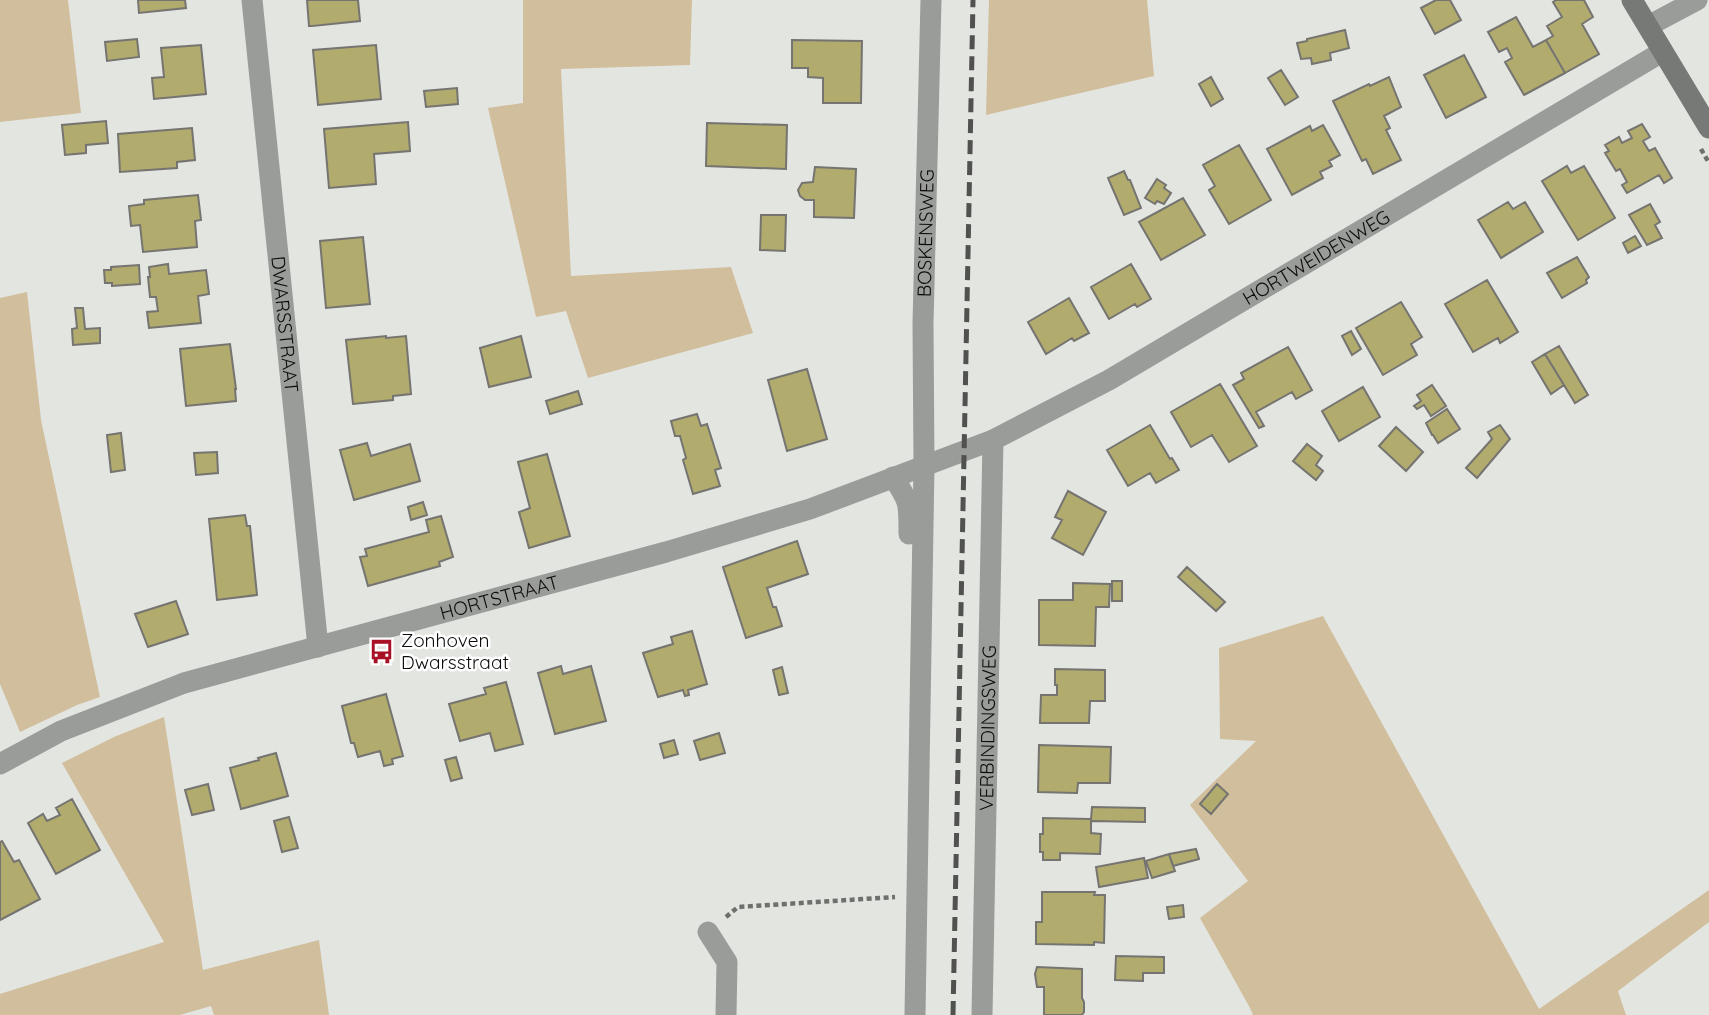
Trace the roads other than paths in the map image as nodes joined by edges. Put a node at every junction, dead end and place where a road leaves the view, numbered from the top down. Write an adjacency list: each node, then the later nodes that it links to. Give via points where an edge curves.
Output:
1 (252, 0): 12 (street, DWARSSTRAAT)
2 (931, 0): 10 (street, BOSKENSWEG)
3 (1632, 0): 5 (street)
4 (1697, 0): 5 (street)
5 (1648, 26): 6 (street)
6 (1662, 52): 7 (street); 8 (street, HORTWEIDENWEG, via 1109,380)
7 (1709, 128)
8 (993, 440): 9 (street, HORTWEIDENWEG); 18 (street, VERBINDINGSWEG)
9 (964, 452): 10 (street, HORTSTRAAT)
10 (924, 465): 11 (street, HORTSTRAAT); 17 (street)
11 (893, 477): 12 (street, HORTSTRAAT, via 810,509 666,552); 14 (street, via 909,507)
12 (318, 647): 13 (street, HORTSTRAAT, via 184,683 61,731)
13 (0, 764)
14 (903, 896)
15 (708, 932): 16 (street, via 727,962)
16 (726, 1015)
17 (915, 1015)
18 (982, 1015)

